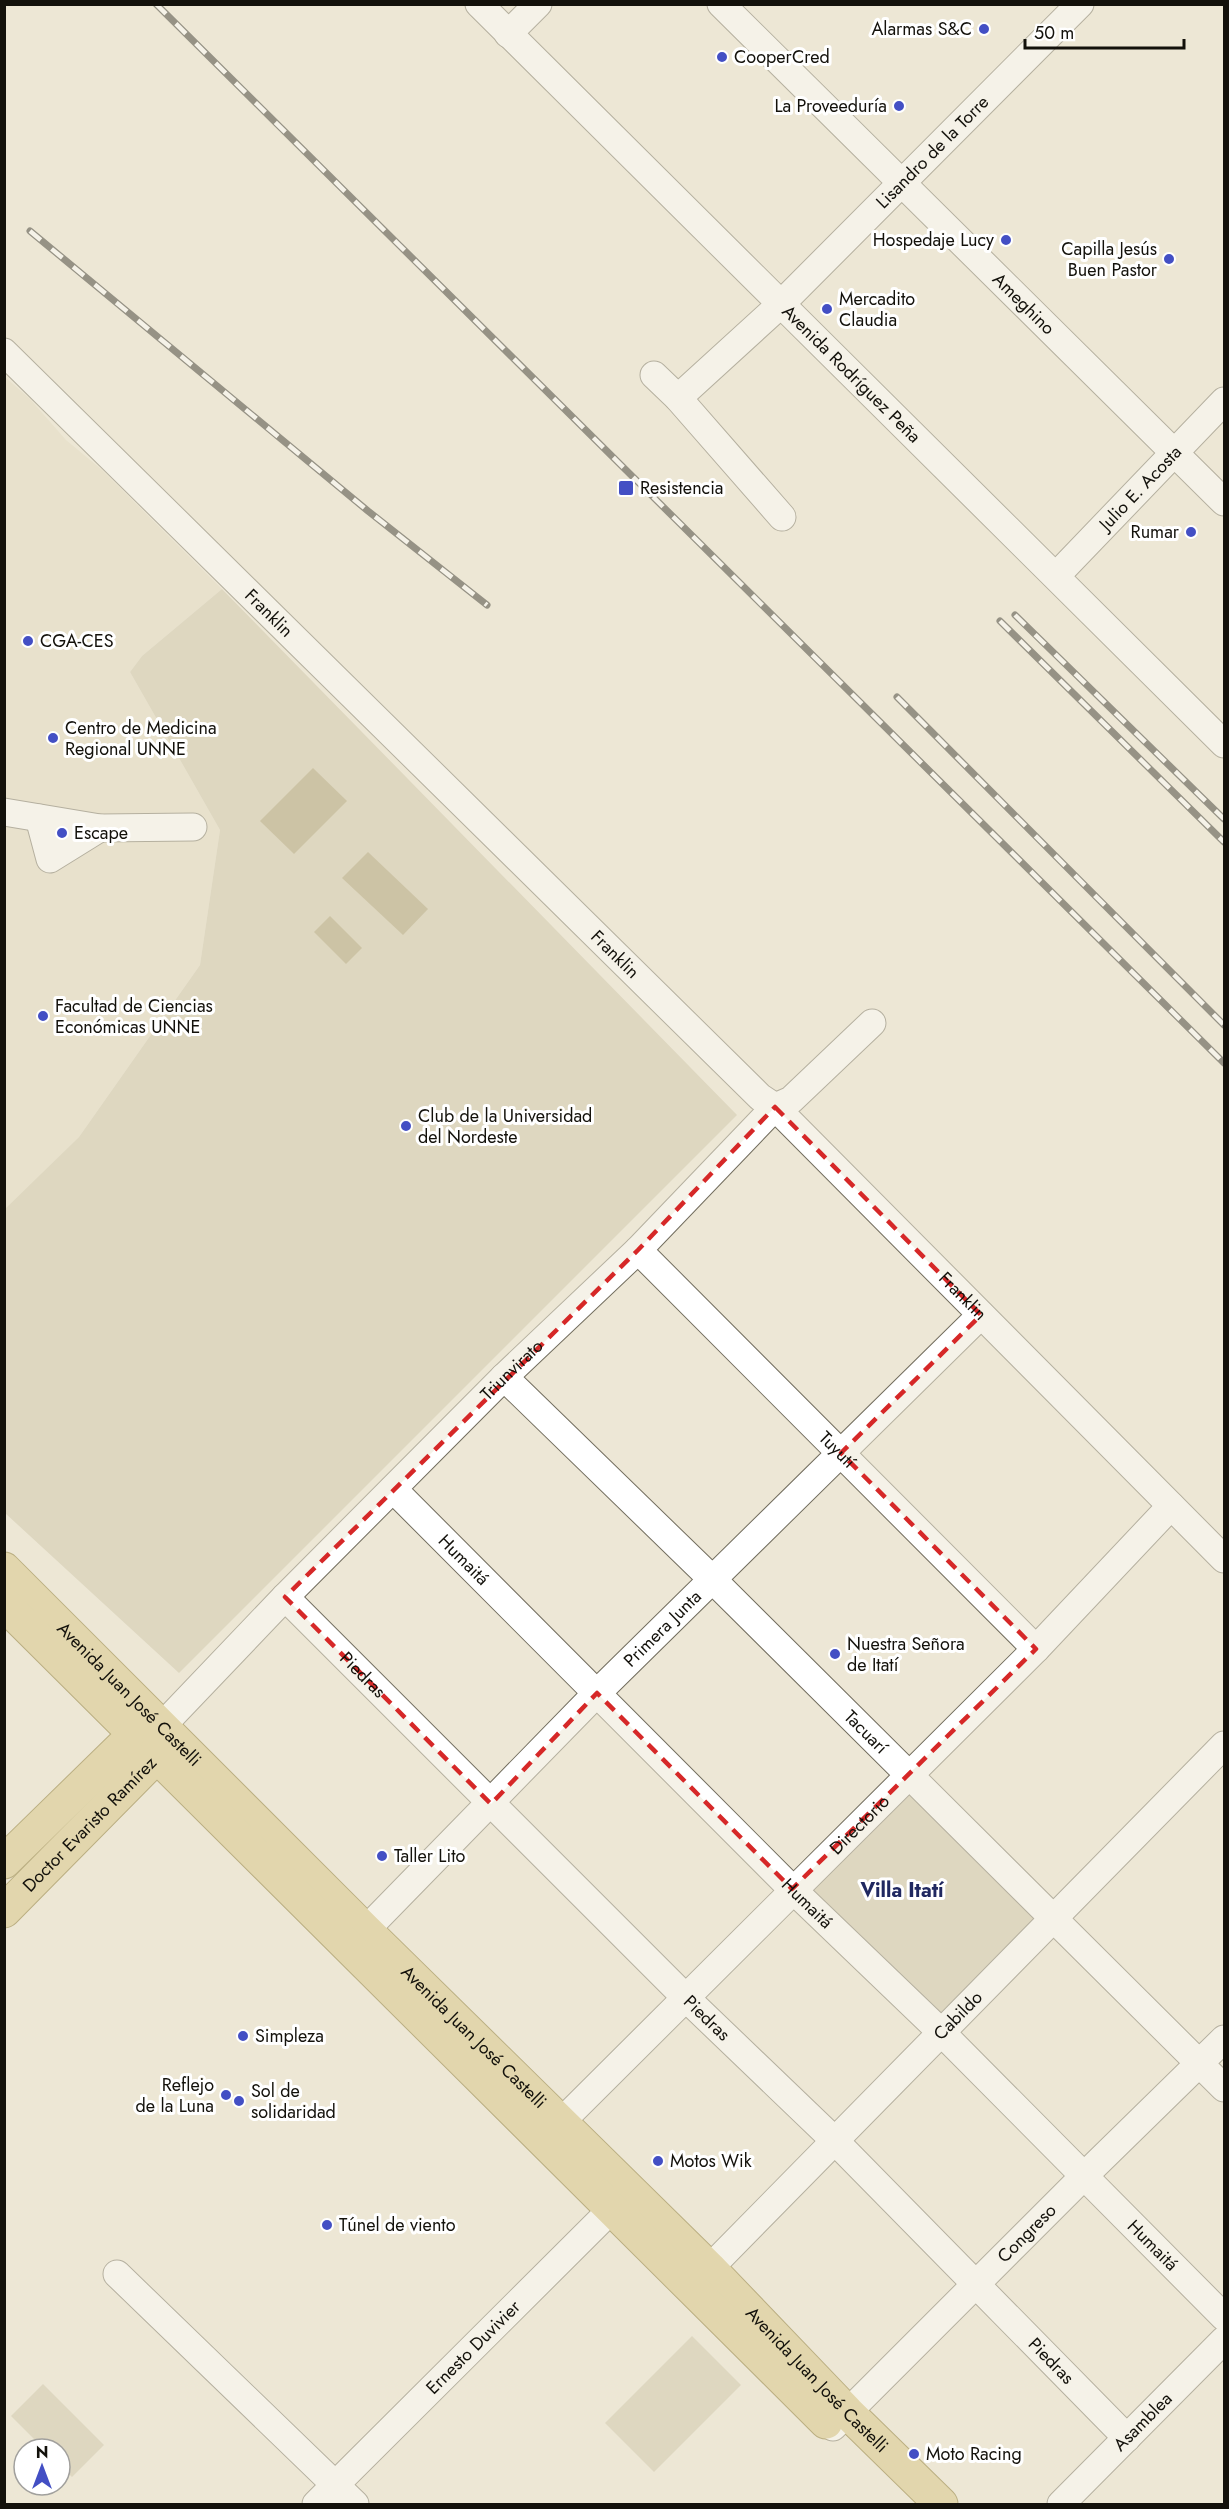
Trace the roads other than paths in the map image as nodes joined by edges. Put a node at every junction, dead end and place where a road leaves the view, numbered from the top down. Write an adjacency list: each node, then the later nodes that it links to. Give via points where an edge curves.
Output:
1 (479, 4): 5 (street, Avenida Rodríguez Peña)
2 (538, 4): 5 (street)
3 (721, 4): 6 (street, Ameghino)
4 (1080, 4): 6 (street, Lisandro de la Torre)
5 (508, 34): 7 (street, Avenida Rodríguez Peña)
6 (901, 184): 7 (street, Lisandro de la Torre); 12 (street, Ameghino)
7 (781, 304): 10 (street, Lisandro de la Torre); 15 (street, Avenida Rodríguez Peña)
8 (4, 352): 22 (street, Franklin, via 760,1097)
9 (654, 375): 10 (street)
10 (678, 398): 14 (street)
11 (1224, 401): 12 (street, Julio E. Acosta)
12 (1174, 452): 13 (street, Ameghino); 15 (street, Julio E. Acosta)
13 (1224, 502)
14 (782, 517)
15 (1056, 576): 16 (street, Avenida Rodríguez Peña)
16 (1224, 744)
17 (4, 812): 18 (street)
18 (39, 818): 20 (street); 20 (street, via 50,859)
19 (193, 827): 20 (street)
20 (100, 828)
21 (872, 1023): 22 (street, Triunvirato, via 791,1100)
22 (775, 1107): 23 (street, Triunvirato); 24 (street, Franklin)
23 (638, 1250): 25 (street, Triunvirato); 26 (street, Tuyutí)
24 (981, 1315): 26 (street, Primera Junta); 28 (street, Franklin)
25 (504, 1377): 27 (street, Triunvirato); 31 (street, Tacuarí)
26 (841, 1453): 31 (street, Primera Junta); 34 (street, Tuyutí)
27 (393, 1489): 32 (street, Triunvirato); 35 (street, Humaitá)
28 (1171, 1506): 29 (street, Franklin); 34 (street, Directorio)
29 (1224, 1560)
30 (4, 1569): 36 (main road, Avenida Juan José Castelli)
31 (713, 1580): 35 (street, Primera Junta); 38 (street, Tacuarí)
32 (285, 1597): 36 (street, Triunvirato); 39 (street, Piedras)
33 (4, 1604): 36 (main road, Avenida Juan José Castelli)
34 (1036, 1649): 38 (street, Directorio)
35 (597, 1693): 39 (street, Primera Junta); 41 (street, Humaitá)
36 (151, 1739): 40 (main road, Doctor Evaristo Ramírez); 42 (main road, Doctor Evaristo Ramírez); 44 (main road, Avenida Juan José Castelli)
37 (1224, 1745): 43 (street, Cabildo)
38 (909, 1775): 41 (street, Directorio); 43 (street, Tacuarí)
39 (491, 1804): 44 (street, Primera Junta); 45 (street, Piedras)
40 (4, 1862)
41 (792, 1889): 45 (street, Directorio); 46 (street, Humaitá)
42 (4, 1911)
43 (1053, 1917): 46 (street, Cabildo); 48 (street, Tacuarí)
44 (357, 1939): 50 (main road, Avenida Juan José Castelli)
45 (686, 1998): 50 (street, Directorio); 51 (street, Piedras)
46 (941, 2032): 51 (street, Cabildo); 52 (street, Humaitá)
47 (1224, 2040): 48 (street, Congreso)
48 (1200, 2064): 49 (street, Tacuarí); 52 (street, Congreso)
49 (1224, 2088)
50 (553, 2131): 53 (main road, Avenida Juan José Castelli)
51 (834, 2140): 55 (street, Cabildo); 56 (street, Piedras)
52 (1083, 2177): 56 (street, Congreso); 57 (street, Humaitá)
53 (621, 2199): 55 (main road, Avenida Juan José Castelli); 61 (street, Ernesto Duvivier)
54 (117, 2274): 61 (street)
55 (701, 2277): 59 (main road, Avenida Juan José Castelli)
56 (977, 2284): 59 (street, Congreso); 60 (street, Piedras)
57 (1224, 2317)
58 (1224, 2340): 60 (street, Asamblea)
59 (840, 2420): 64 (main road, Avenida Juan José Castelli); 65 (main road, Avenida Juan José Castelli)
60 (1127, 2438): 66 (street, Asamblea)
61 (336, 2485): 62 (street, Ernesto Duvivier); 63 (street)
62 (316, 2505)
63 (355, 2505)
64 (908, 2505)
65 (941, 2505)
66 (1061, 2505)

